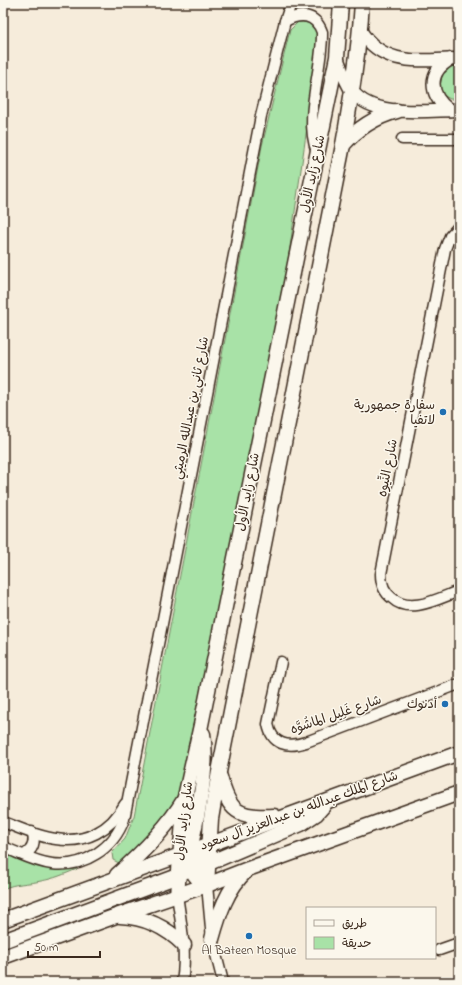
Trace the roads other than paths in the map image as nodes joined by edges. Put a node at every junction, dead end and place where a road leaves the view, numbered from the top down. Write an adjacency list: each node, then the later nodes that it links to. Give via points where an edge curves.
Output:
1 (291, 3): 4 (street, شارع ثاني بن عبدالله الرميثي)
2 (341, 3): 6 (main road, شارع زايد الأول)
3 (362, 3): 5 (main road, شارع زايد الأول)
4 (285, 21): 14 (street, via 296,16 306,16 314,20 322,32 312,123); 24 (street, شارع ثاني بن عبدالله الرميثي, via 261,116)
5 (360, 30): 7 (street, via 375,48 390,56 409,60); 8 (main road, شارع زايد الأول)
6 (337, 57): 8 (street); 14 (main road, شارع زايد الأول)
7 (455, 59): 9 (street, via 441,66 435,75 433,87 440,103)
8 (352, 91): 10 (street, via 373,105); 13 (main road, شارع زايد الأول)
9 (454, 110): 10 (street)
10 (397, 111): 13 (main road, via 365,125)
11 (459, 139): 12 (street)
12 (402, 140)
13 (343, 145): 21 (main road, شارع زايد الأول)
14 (317, 152): 19 (main road, شارع زايد الأول)
15 (459, 226): 16 (street, شارع النِّيوه, via 450,236 445,248 381,574 382,586 389,596 404,605 417,605)
16 (459, 591)
17 (281, 662): 18 (street, شارع غَلِيل الماشُوَّه, via 268,724 270,733 276,740 291,746)
18 (459, 684)
19 (201, 725): 23 (main road, شارع زايد الأول); 31 (main road, via 205,745 204,769)
20 (459, 753): 25 (main road, شارع الملك عبدالله بن عبدالعزيز آل سعود)
21 (219, 772): 26 (main road, via 227,799 240,813 253,817); 29 (main road, شارع زايد الأول, via 211,819)
22 (459, 793): 34 (main road)
23 (185, 797): 31 (main road, شارع زايد الأول); 37 (main road, via 159,833)
24 (127, 801): 28 (street, شارع ثاني بن عبدالله الرميثي, via 111,823 88,837 64,840 47,838); 32 (street, شارع ثاني بن عبدالله الرميثي, via 120,829 108,845 94,856 61,865 45,863)
25 (328, 801): 26 (main road, شارع الملك عبدالله بن عبدالعزيز آل سعود); 33 (main road, via 316,814 301,824)
26 (287, 816): 29 (main road, شارع الملك عبدالله بن عبدالعزيز آل سعود)
27 (3, 822): 28 (street, شارع ثاني بن عبدالله الرميثي)
28 (32, 832): 32 (street, via 33,846)
29 (210, 844): 31 (main road, شارع الملك عبدالله بن عبدالعزيز آل سعود); 33 (main road, شارع زايد الأول); 35 (main road)
30 (3, 847): 32 (street, شارع ثاني بن عبدالله الرميثي)
31 (185, 852): 35 (main road); 36 (main road, شارع زايد الأول); 37 (main road, شارع الملك عبدالله بن عبدالعزيز آل سعود)
32 (24, 855)
33 (208, 862): 35 (main road); 38 (main road, شارع زايد الأول)
34 (248, 869): 38 (main road); 42 (main road, via 232,887)
35 (191, 870): 36 (main road); 38 (main road, via 198,880); 39 (main road)
36 (178, 876): 39 (main road, شارع زايد الأول); 43 (main road)
37 (111, 881): 41 (main road, شارع الملك عبدالله بن عبدالعزيز آل سعود)
38 (207, 885): 39 (main road); 42 (street, شارع زايد الأول)
39 (177, 895): 40 (main road); 45 (street, شارع زايد الأول)
40 (116, 916): 45 (main road, via 152,922); 47 (main road)
41 (3, 920)
42 (212, 939): 49 (street, شارع زايد الأول)
43 (3, 941)
44 (459, 943): 46 (street)
45 (184, 945): 48 (street, شارع زايد الأول)
46 (439, 950)
47 (3, 957)
48 (182, 982)
49 (222, 982)

